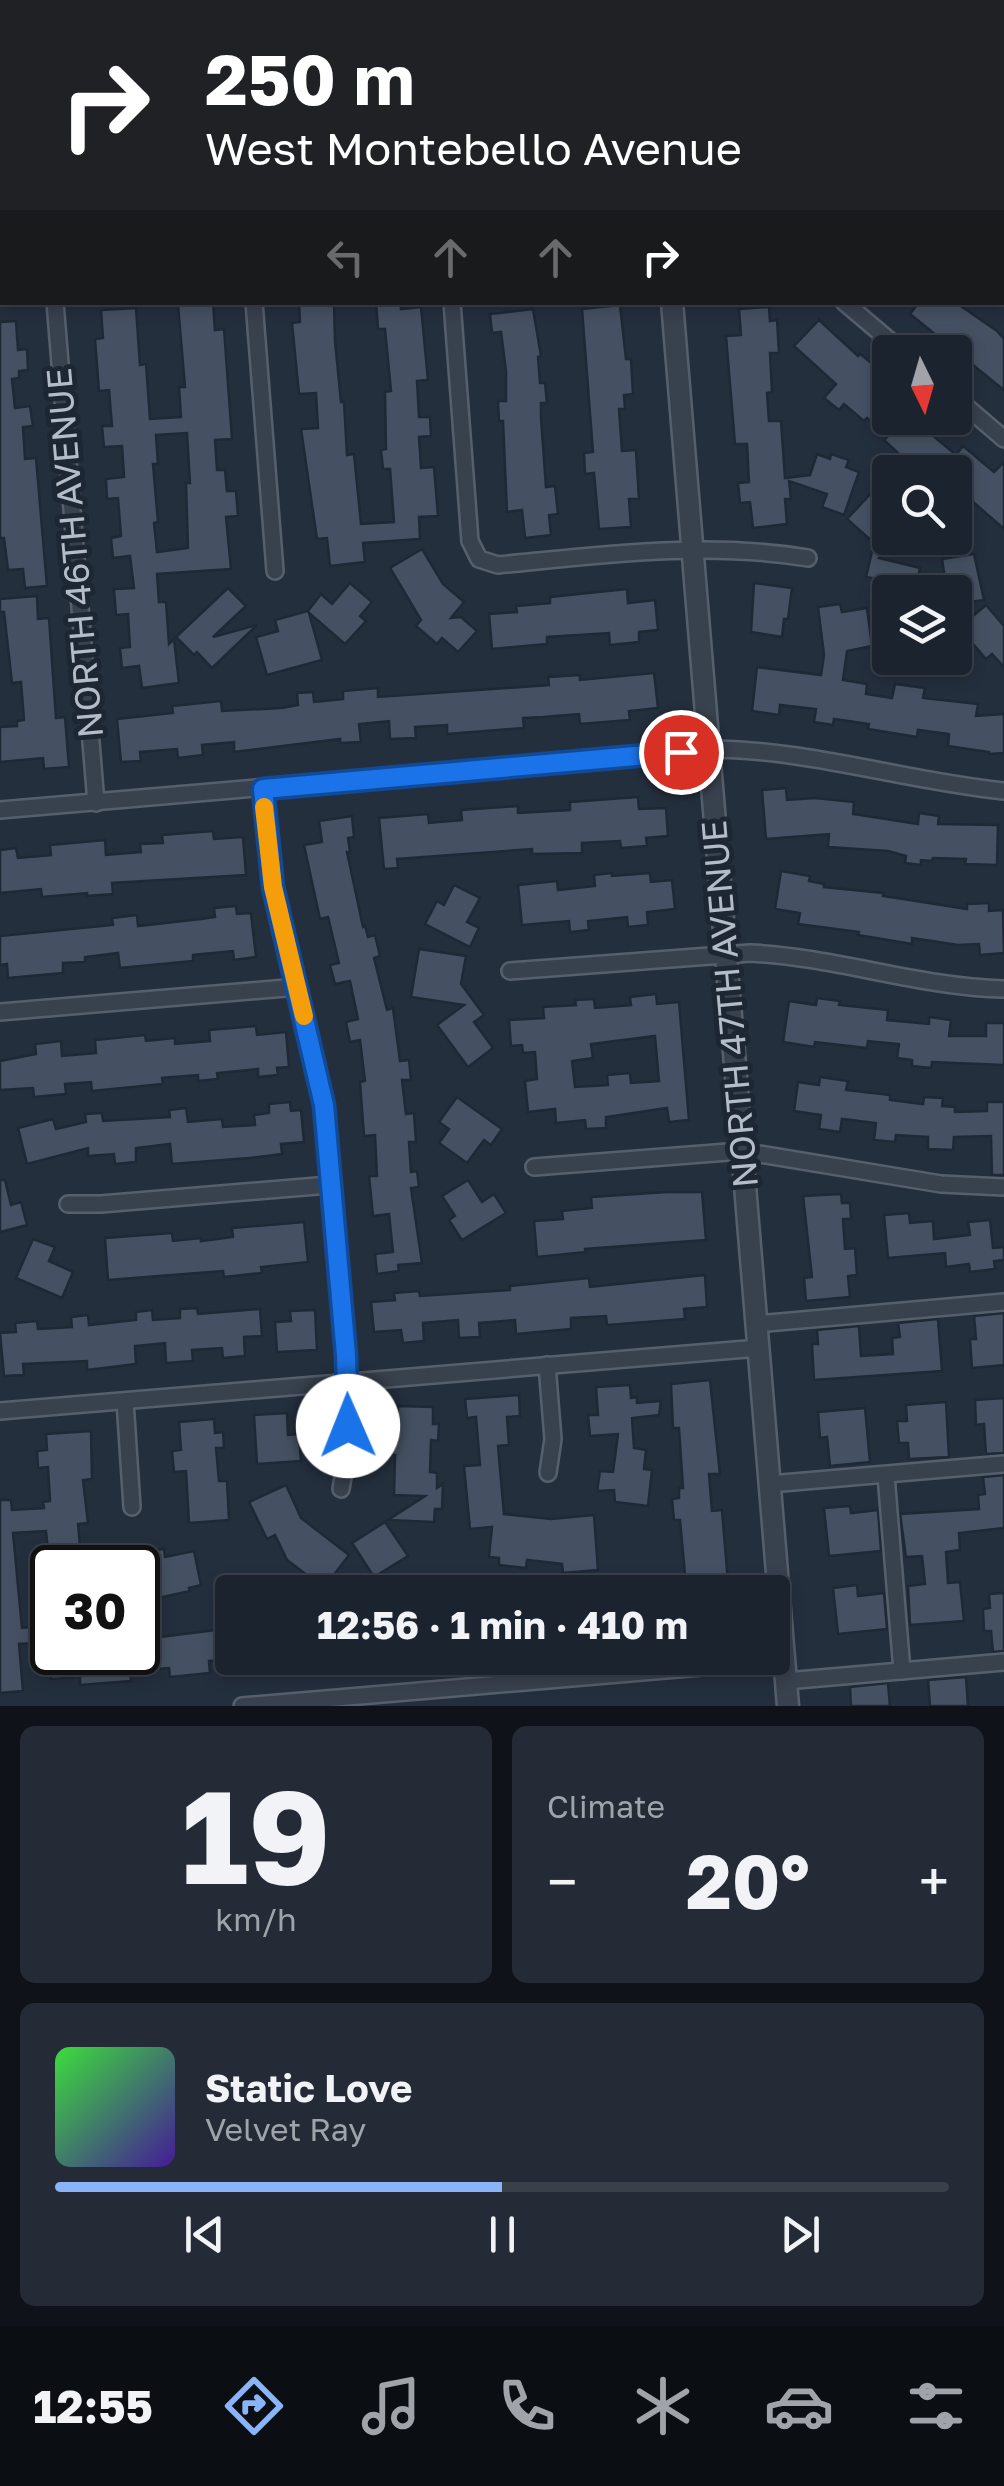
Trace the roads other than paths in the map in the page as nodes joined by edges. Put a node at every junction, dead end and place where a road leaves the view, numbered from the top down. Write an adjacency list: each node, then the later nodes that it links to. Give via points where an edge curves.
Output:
1 (55, 305): 15 (street, NORTH 46TH AVENUE)
2 (254, 305): 11 (street)
3 (452, 305): 9 (street, via 470,541 478,559 498,565)
4 (672, 305): 9 (street, NORTH 47TH AVENUE)
5 (848, 305): 6 (street)
6 (883, 335)
7 (972, 412): 8 (street)
8 (1004, 439)
9 (692, 548): 10 (street); 12 (street, NORTH 47TH AVENUE)
10 (808, 558)
11 (275, 571)
12 (709, 749): 13 (street); 14 (street, via 768,751); 17 (street, NORTH 47TH AVENUE)
13 (263, 789): 15 (street); 19 (street, via 273,887)
14 (1004, 790)
15 (96, 802): 16 (street)
16 (0, 810)
17 (725, 954): 18 (street); 20 (street, via 781,954 951,985); 22 (street, NORTH 47TH AVENUE)
18 (510, 971)
19 (298, 987): 21 (street); 24 (street, via 324,1105)
20 (1004, 988)
21 (0, 1012)
22 (741, 1151): 23 (street); 25 (street, via 901,1178); 28 (street, NORTH 47TH AVENUE)
23 (534, 1167)
24 (330, 1184): 26 (street); 31 (street)
25 (1004, 1187)
26 (68, 1204)
27 (1004, 1302): 28 (street)
28 (757, 1324): 29 (street, NORTH 47TH AVENUE)
29 (759, 1348): 30 (street); 37 (street, NORTH 47TH AVENUE)
30 (548, 1365): 31 (street); 35 (street)
31 (348, 1382): 32 (street); 38 (street)
32 (125, 1401): 33 (street); 39 (street)
33 (0, 1411)
34 (1004, 1464): 36 (street)
35 (548, 1472)
36 (886, 1475): 37 (street); 43 (street)
37 (770, 1484): 40 (street, NORTH 47TH AVENUE)
38 (341, 1489)
39 (132, 1507)
40 (777, 1575)
41 (1004, 1662): 43 (street)
42 (790, 1670): 43 (street)
43 (902, 1670)
44 (710, 1675): 46 (street)
45 (785, 1675): 47 (street, NORTH 47TH AVENUE)
46 (242, 1706)
47 (788, 1706)

